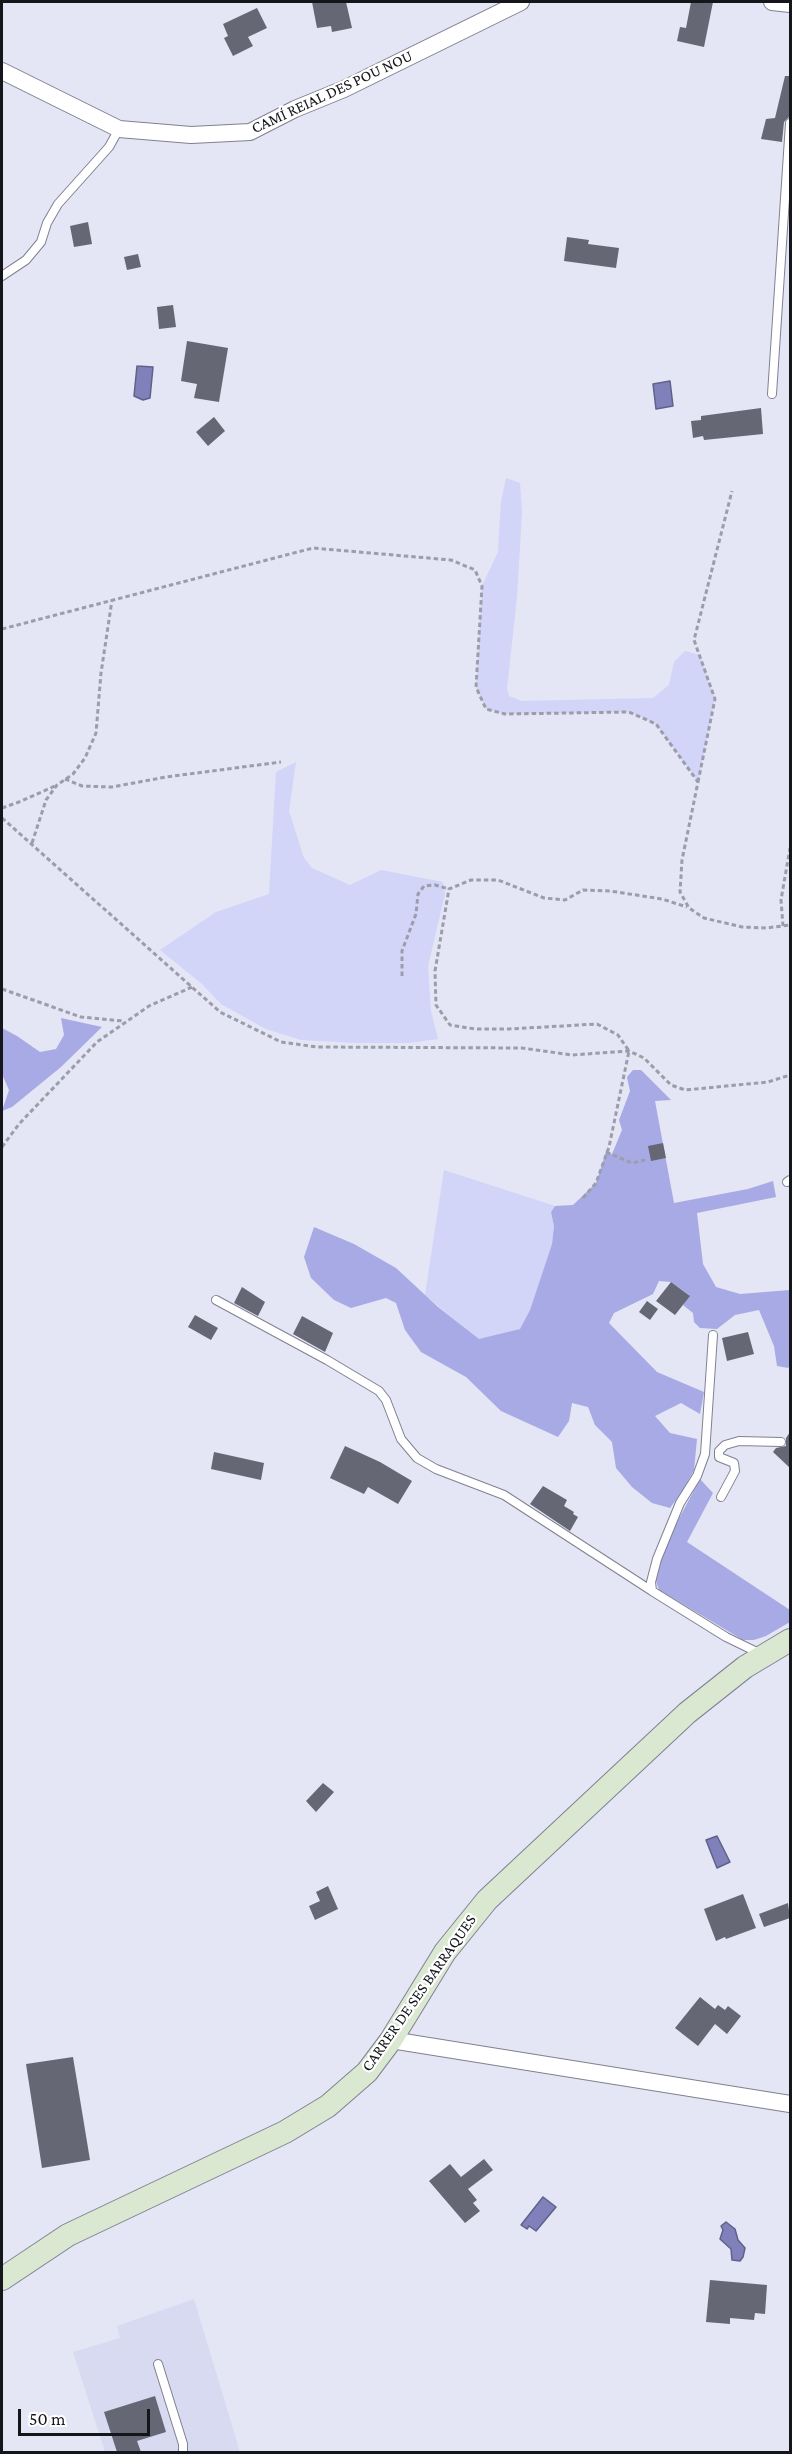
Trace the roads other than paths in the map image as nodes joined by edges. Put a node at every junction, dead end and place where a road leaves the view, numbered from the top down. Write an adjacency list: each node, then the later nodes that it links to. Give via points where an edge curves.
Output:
1 (521, 2): 6 (street, CAMÍ REIAL DES POU NOU, via 250,132 191,135)
2 (772, 2): 3 (street)
3 (790, 4)
4 (2, 71): 6 (street, CAMÍ REIAL DES POU NOU)
5 (790, 123): 8 (lane)
6 (119, 129): 7 (lane, via 109,147 58,204 41,242 26,260)
7 (2, 276)
8 (772, 394)
9 (216, 1300): 13 (lane, via 379,1391 401,1439 417,1458 504,1495)
10 (713, 1335): 13 (lane, via 705,1454 657,1560)
11 (781, 1442): 12 (lane, via 739,1441 725,1445 718,1457 734,1463 735,1471)
12 (721, 1497)
13 (652, 1591): 15 (lane)
14 (790, 1640): 15 (main road, CARRER DE SES BARRAQUES)
15 (764, 1656): 16 (main road, CARRER DE SES BARRAQUES, via 687,1713 486,1900 445,1952)
16 (391, 2040): 17 (street); 18 (main road, CARRER DE SES BARRAQUES, via 367,2072 328,2106 285,2132 68,2235)
17 (790, 2104)
18 (2, 2279)
19 (158, 2364): 20 (lane)
20 (183, 2452)

